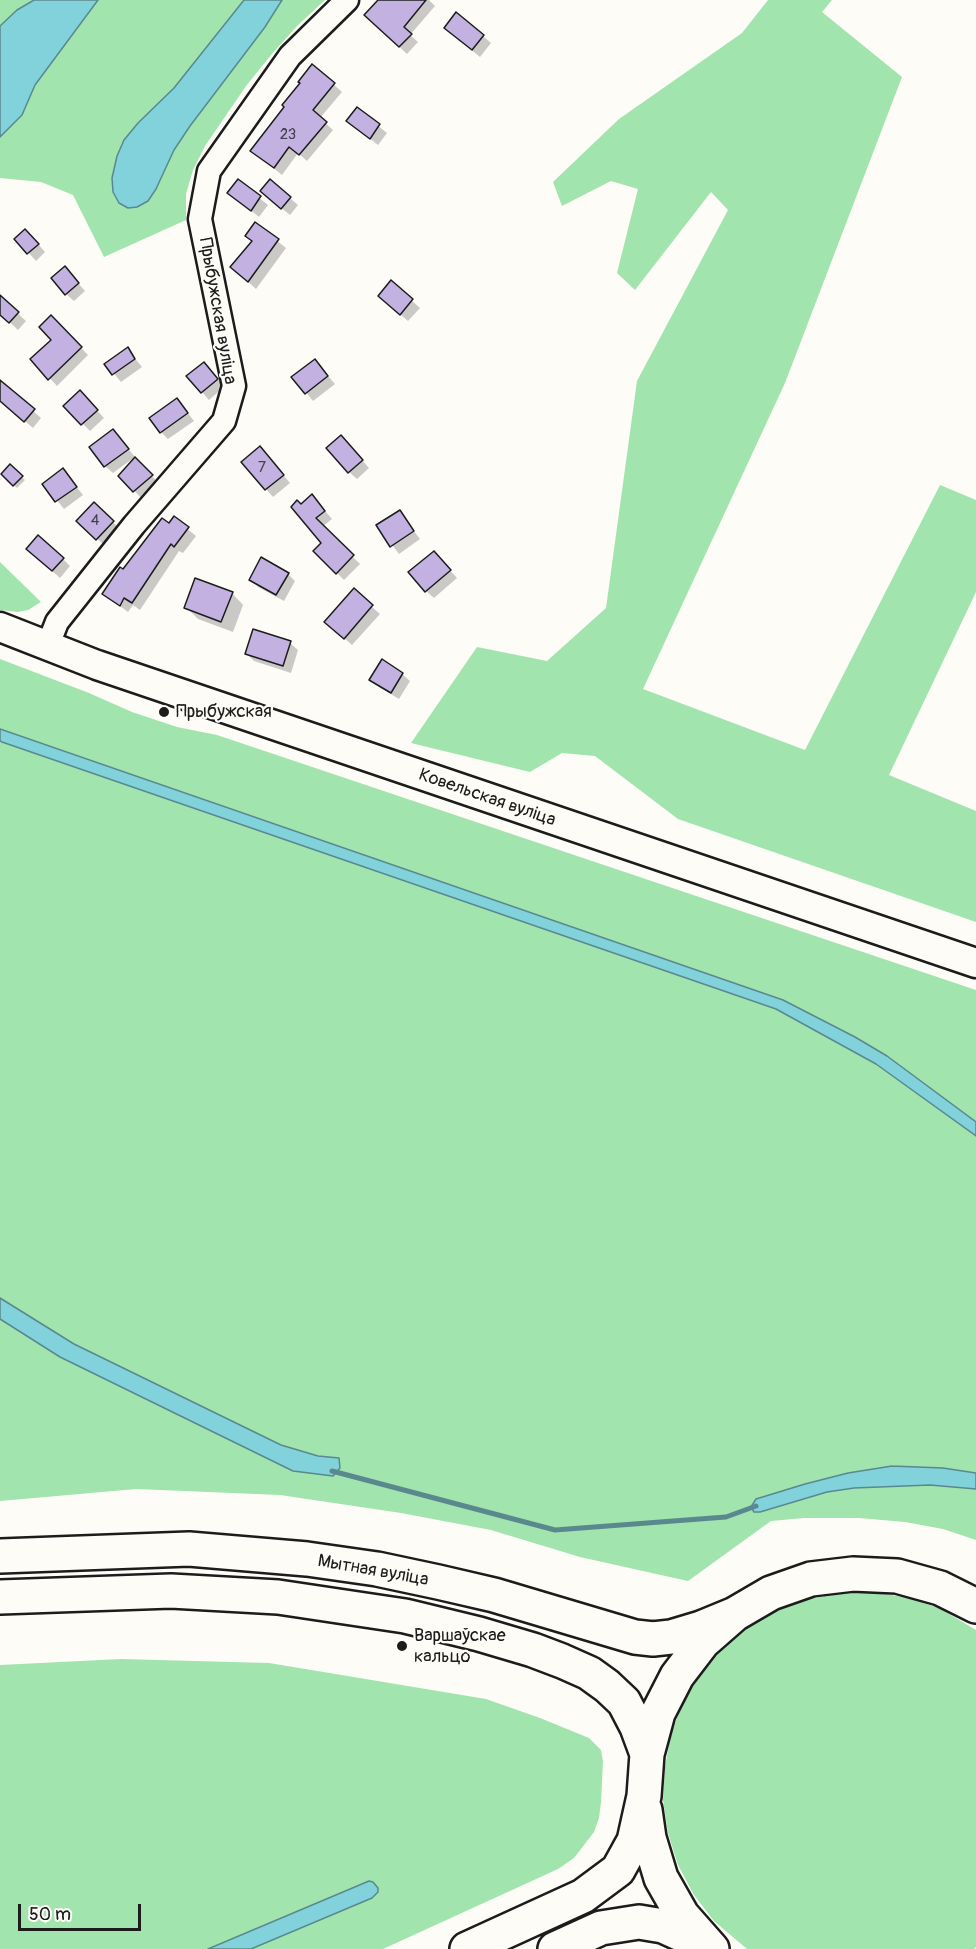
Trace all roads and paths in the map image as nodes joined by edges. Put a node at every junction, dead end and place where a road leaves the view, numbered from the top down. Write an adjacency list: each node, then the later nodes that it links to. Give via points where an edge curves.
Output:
1 (347, 0): 3 (street, Прыбужская вуліца, via 290,56 209,171 200,219 234,386 224,421 57,622)
2 (0, 627): 3 (main road, Ковельская вуліца)
3 (48, 645): 4 (main road, Ковельская вуліца, via 97,665)
4 (976, 963)
5 (0, 1556): 8 (highway, Мытная вуліца, via 189,1550 307,1559 438,1582 653,1639 701,1628)
6 (0, 1598): 9 (highway, via 171,1591 278,1597 405,1616 533,1650 589,1673 624,1702)
7 (976, 1606): 8 (highway, via 940,1588 897,1576 853,1574 791,1586)
8 (735, 1614): 9 (highway, via 703,1642 677,1676 658,1713)
9 (647, 1754): 10 (highway)
10 (644, 1796): 11 (highway, via 649,1838 662,1878 682,1915); 12 (highway, via 634,1841 618,1870 583,1896)
11 (710, 1948): 13 (highway, via 663,1926 639,1922 601,1928)
12 (467, 1949)
13 (555, 1949)

